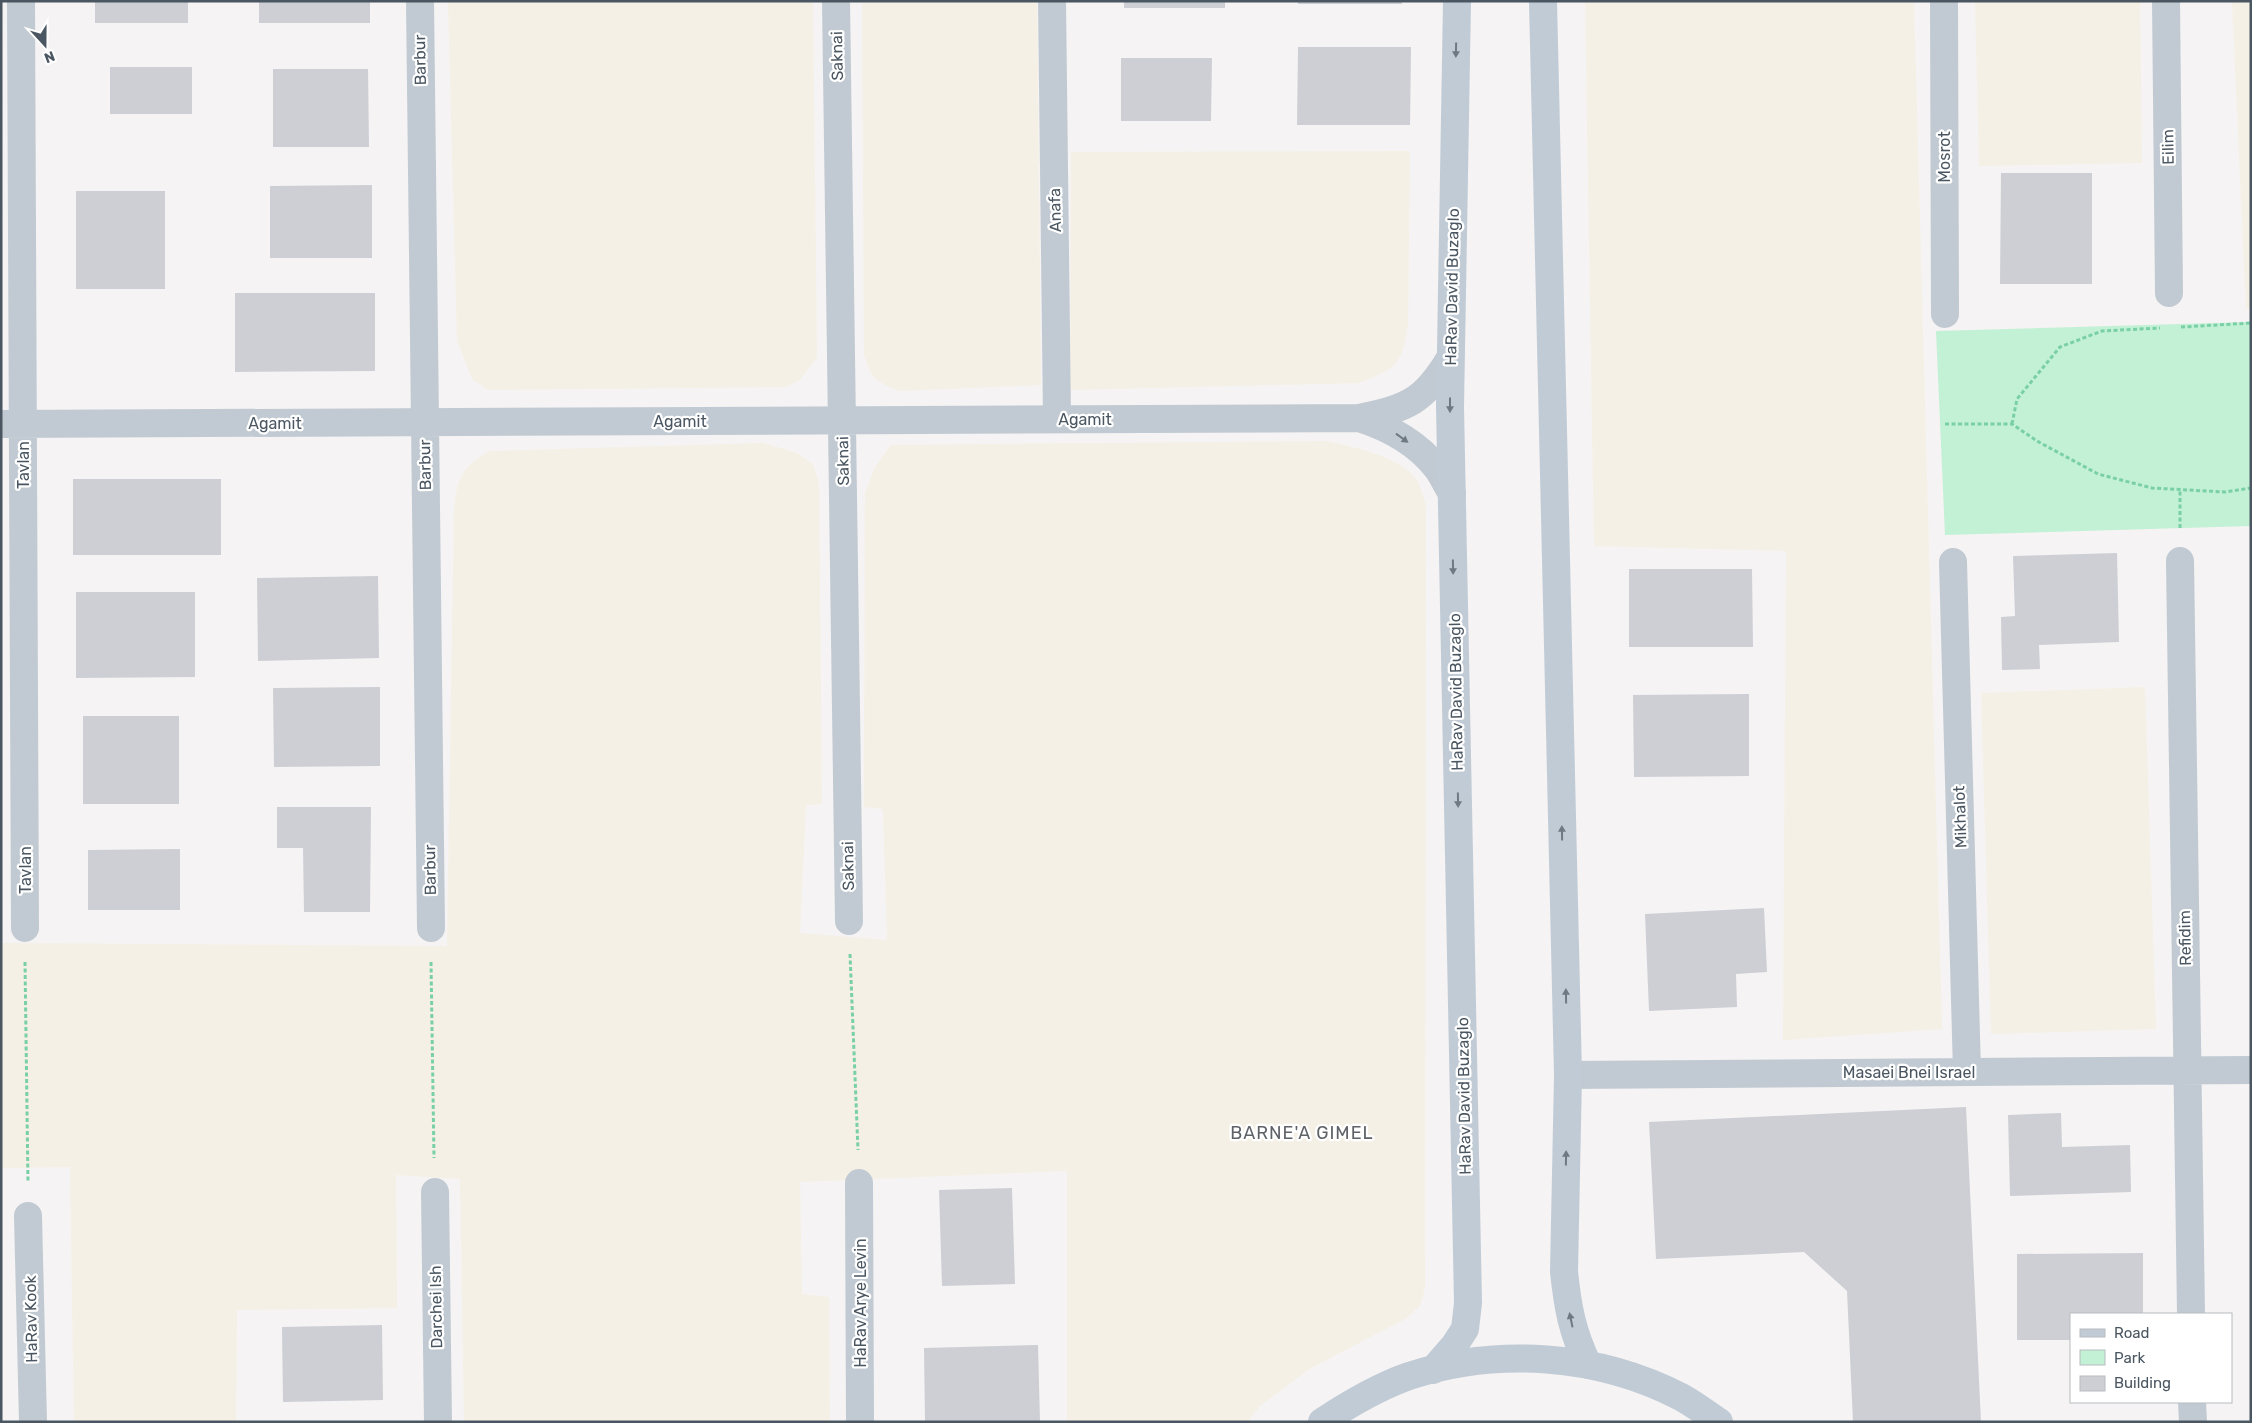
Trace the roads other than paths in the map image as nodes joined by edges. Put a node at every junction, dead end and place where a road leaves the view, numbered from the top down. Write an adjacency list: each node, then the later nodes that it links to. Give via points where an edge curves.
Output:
1 (21, 1): 16 (street, Tavlan)
2 (420, 1): 15 (street, Barbur)
3 (836, 1): 14 (street, Saknai)
4 (1052, 1): 13 (street, Anafa)
5 (1457, 1): 11 (street, HaRav David Buzaglo, one-way to 11)
6 (1543, 1): 26 (street, one-way to 6)
7 (1944, 1): 10 (street, Mosrot)
8 (2166, 1): 9 (street, Eilim)
9 (2169, 293)
10 (1945, 314)
11 (1450, 358): 12 (street, Agamit, via 1435,383 1418,399 1395,410); 17 (street, HaRav David Buzaglo, one-way to 17)
12 (1359, 418): 13 (street, Agamit); 17 (street, Agamit, one-way to 17, via 1386,427 1414,447 1436,466)
13 (1057, 419): 14 (street, Agamit)
14 (842, 420): 15 (street, Agamit); 20 (street, Saknai)
15 (425, 422): 16 (street, Agamit); 22 (street, Barbur)
16 (12, 424): 21 (street, Tavlan)
17 (1452, 493): 32 (street, HaRav David Buzaglo, one-way to 32, via 1468,1303 1465,1330)
18 (2180, 561): 23 (street, Refidim)
19 (1953, 562): 25 (street, Mikhalot)
20 (849, 921)
21 (25, 928)
22 (431, 928)
23 (2187, 1070): 24 (street, Masaei Bnei Israel); 25 (street, Masaei Bnei Israel); 30 (street, Refidim)
24 (2251, 1070)
25 (1967, 1072): 26 (street, Masaei Bnei Israel)
26 (1568, 1075): 31 (street, one-way to 26, via 1574,1335 1564,1272)
27 (859, 1183): 36 (street, HaRav Arye Levin)
28 (435, 1192): 35 (street, Darchei Ish)
29 (28, 1216): 34 (street, HaRav Kook)
30 (2191, 1313)
31 (1588, 1365): 32 (street, via 1519,1358 1463,1362); 38 (street, via 1629,1375 1681,1397)
32 (1433, 1370): 37 (street, via 1409,1376 1358,1399)
33 (2192, 1403): 39 (street)
34 (33, 1422)
35 (438, 1422)
36 (860, 1422)
37 (1322, 1422)
38 (1719, 1422)
39 (2192, 1422)

